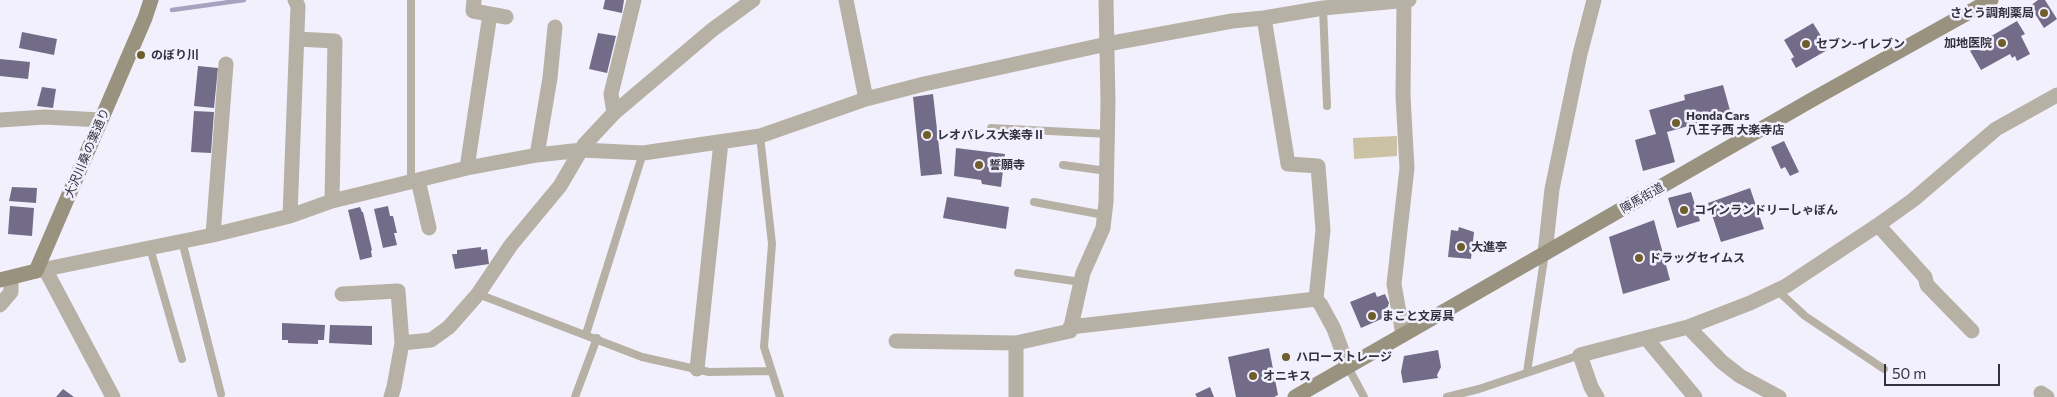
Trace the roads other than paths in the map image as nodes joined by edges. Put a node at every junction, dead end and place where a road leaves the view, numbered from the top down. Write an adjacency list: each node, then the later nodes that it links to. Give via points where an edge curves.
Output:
1 (151, 0): 26 (main road, 大沢川桑の葉通り)
2 (295, 0): 18 (street, via 298,6)
3 (411, 0): 37 (lane)
4 (474, 0): 14 (street, via 473,11)
5 (634, 0): 24 (street, via 611,94)
6 (753, 0): 24 (street, via 712,30)
7 (846, 0): 22 (street)
8 (1106, 0): 19 (street)
9 (1594, 0): 47 (street, via 1552,189)
10 (1990, 0): 47 (main road, 陣馬街道)
11 (1407, 1): 12 (street); 61 (street, via 1403,96 1407,168 1394,284)
12 (1362, 2): 13 (street)
13 (1323, 8): 16 (street); 23 (lane)
14 (490, 14): 15 (street); 35 (street)
15 (506, 17)
16 (1264, 18): 19 (street); 55 (street, via 1288,164 1318,166 1323,230)
17 (555, 27): 33 (street)
18 (297, 40): 38 (street, via 335,41); 41 (street)
19 (1108, 44): 22 (street); 28 (street)
20 (226, 64): 44 (street)
21 (2057, 95): 42 (street, via 1996,129 1913,200)
22 (866, 99): 29 (street)
23 (1327, 106)
24 (614, 113): 31 (street)
25 (0, 120): 26 (street, via 45,117)
26 (101, 120): 48 (main road, 大沢川桑の葉通り)
27 (991, 128): 28 (lane)
28 (1108, 134): 36 (street)
29 (760, 136): 30 (street); 72 (lane, via 772,244 764,347)
30 (722, 142): 32 (street); 70 (street)
31 (582, 150): 32 (street); 33 (street); 54 (street, via 560,186 511,246)
32 (643, 153): 60 (lane)
33 (537, 155): 35 (street)
34 (1063, 165): 36 (lane)
35 (467, 168): 37 (street)
36 (1107, 171): 40 (street)
37 (415, 181): 38 (street); 43 (street)
38 (332, 201): 41 (street)
39 (1034, 202): 40 (lane)
40 (1104, 215): 51 (street, via 1103,228)
41 (290, 216): 44 (street)
42 (1878, 225): 52 (street); 59 (street)
43 (428, 228)
44 (213, 235): 45 (street)
45 (182, 242): 46 (street); 74 (lane)
46 (150, 248): 48 (street); 68 (lane)
47 (1545, 254): 61 (main road, 陣馬街道); 73 (lane)
48 (41, 270): 50 (main road); 75 (street)
49 (1018, 273): 51 (lane)
50 (5, 279): 56 (street, via 11,292)
51 (1081, 282): 57 (street)
52 (1777, 290): 58 (street); 71 (lane, via 1805,316)
53 (342, 294): 65 (street, via 398,291)
54 (478, 294): 60 (lane); 65 (street, via 449,327 431,340)
55 (1316, 299): 57 (street); 69 (street, via 1334,329)
56 (0, 305)
57 (1070, 327): 66 (street, via 1070,331)
58 (1688, 327): 63 (street); 85 (street, via 1740,376)
59 (1972, 331)
60 (586, 334): 62 (lane)
61 (1403, 335): 69 (main road, 陣馬街道)
62 (596, 338): 70 (lane, via 642,357); 77 (lane)
63 (1646, 338): 67 (street); 84 (street)
64 (896, 341): 66 (street)
65 (402, 343): 76 (street)
66 (1016, 343): 79 (street)
67 (1580, 355): 73 (lane); 83 (street, via 1590,387)
68 (182, 359)
69 (1348, 367): 80 (main road, 陣馬街道); 81 (lane)
70 (697, 369): 72 (lane, via 709,372)
71 (1884, 369)
72 (771, 370): 78 (lane)
73 (1527, 372): 82 (lane, via 1479,390)
74 (221, 394)
75 (113, 397)
76 (390, 397)
77 (575, 397)
78 (780, 397)
79 (1016, 397)
80 (1295, 397)
81 (1364, 397)
82 (1447, 397)
83 (1597, 397)
84 (1695, 397)
85 (1779, 397)

